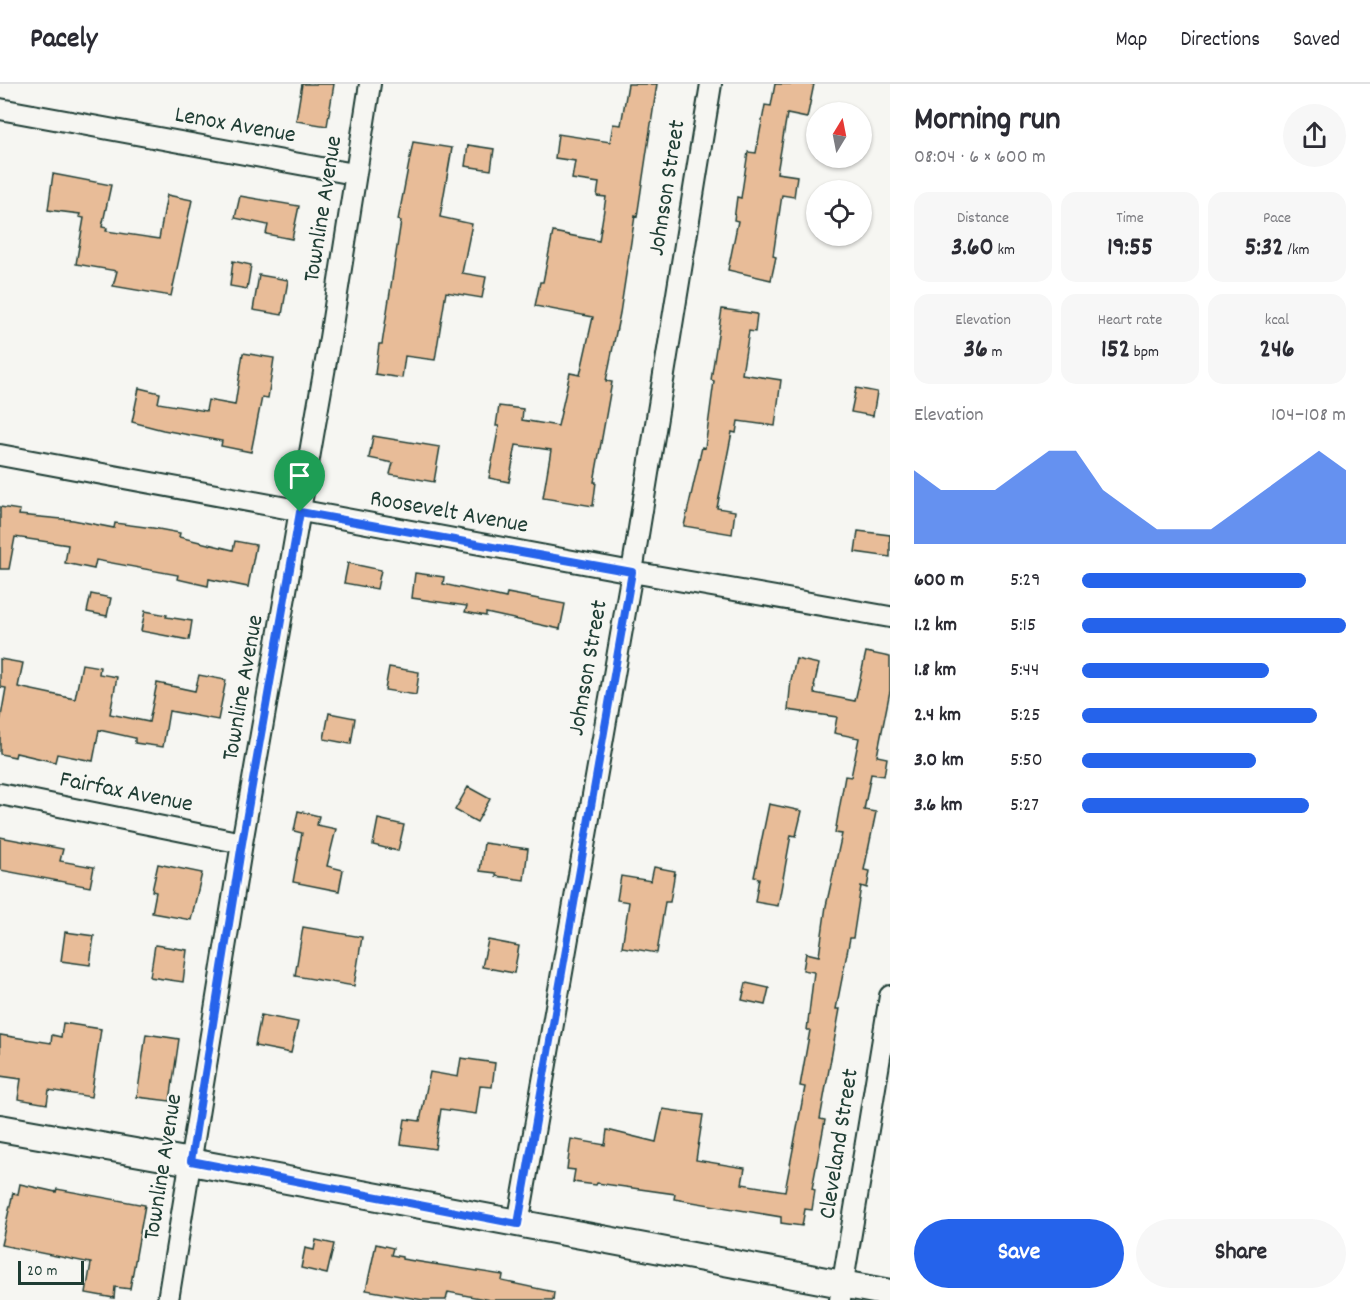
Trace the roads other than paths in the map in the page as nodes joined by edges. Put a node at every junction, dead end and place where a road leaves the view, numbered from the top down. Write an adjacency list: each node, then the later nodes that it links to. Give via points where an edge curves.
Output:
1 (370, 84): 4 (street, Townline Avenue)
2 (711, 84): 7 (street, Johnson Street)
3 (0, 109): 4 (street, Lenox Avenue)
4 (354, 174): 6 (street, Townline Avenue)
5 (0, 455): 6 (street, Roosevelt Avenue)
6 (300, 512): 7 (street, Roosevelt Avenue); 10 (street, Townline Avenue)
7 (632, 572): 8 (street, Roosevelt Avenue); 14 (street, Johnson Street)
8 (890, 617)
9 (0, 794): 10 (street, Fairfax Avenue)
10 (242, 843): 13 (street, Townline Avenue)
11 (890, 996): 15 (street, Cleveland Street)
12 (0, 1128): 13 (street)
13 (191, 1161): 14 (street); 17 (street, Townline Avenue)
14 (518, 1224): 15 (street)
15 (841, 1293): 16 (street)
16 (890, 1293)
17 (168, 1300)

